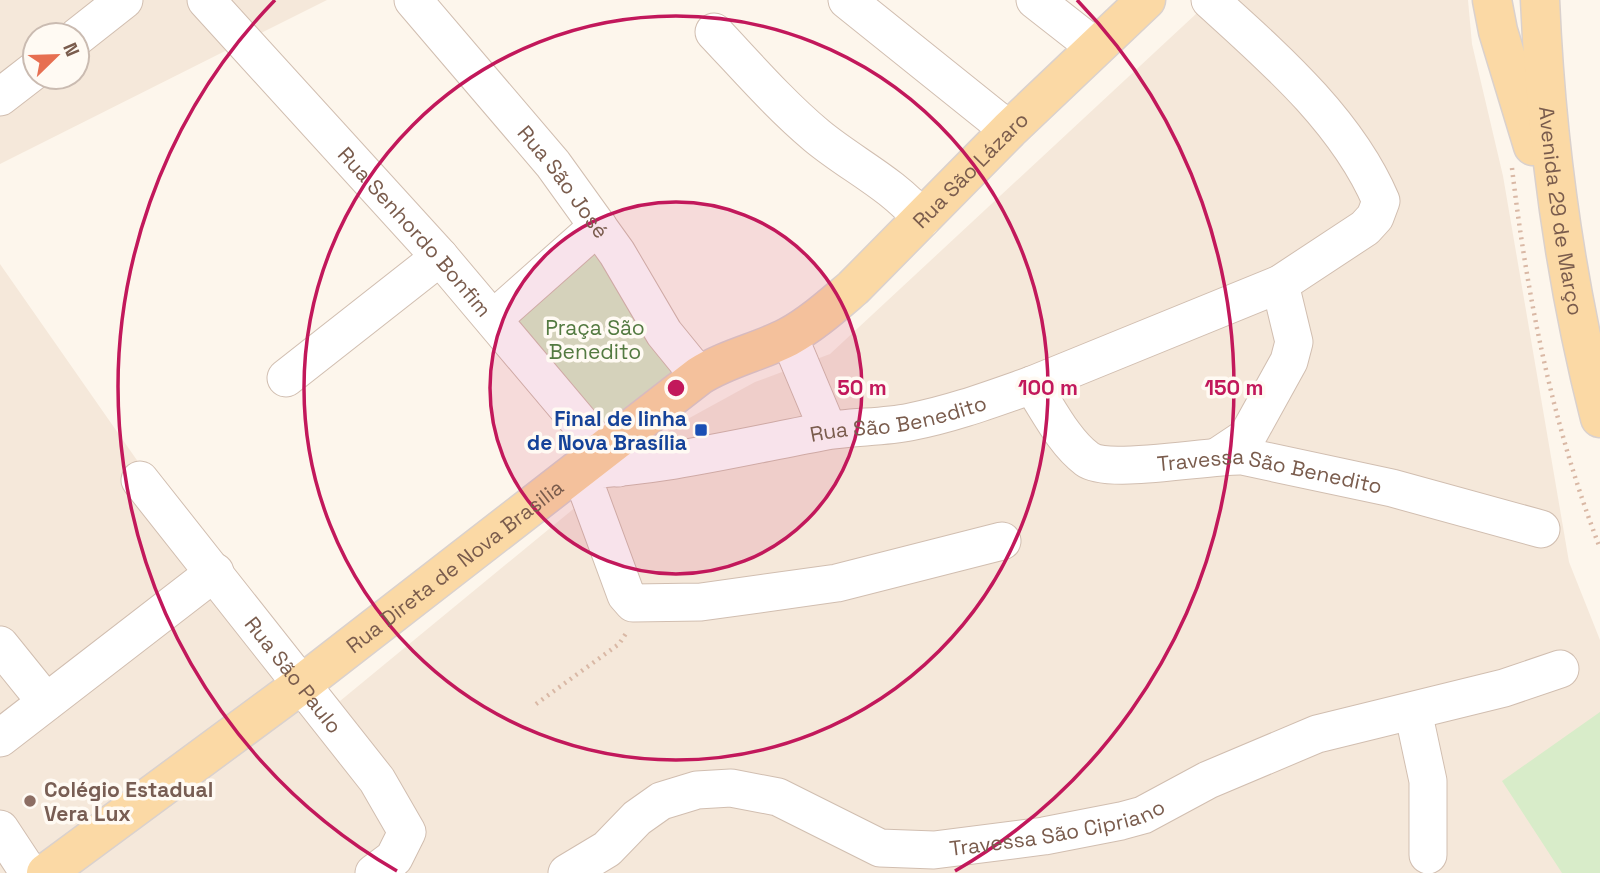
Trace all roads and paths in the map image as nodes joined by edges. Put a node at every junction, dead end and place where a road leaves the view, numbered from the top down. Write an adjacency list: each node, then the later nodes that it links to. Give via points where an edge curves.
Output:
1 (124, 0): 10 (street)
2 (206, 0): 20 (street, Rua Senhordo Bonfim)
3 (414, 0): 18 (street, Rua São José, via 506,105)
4 (848, 0): 15 (street)
5 (1035, 0): 12 (street)
6 (1146, 0): 12 (main road, Rua São Lázaro)
7 (1209, 0): 21 (street, Rua São Benedito, via 1319,107 1370,176 1381,201 1365,228)
8 (1492, 0): 19 (main road, via 1497,32)
9 (1540, 0): 19 (main road, Avenida 29 de Março, via 1543,78)
10 (91, 26)
11 (714, 32): 17 (street, via 795,117 903,196)
12 (1095, 47): 15 (main road, Rua São Lázaro)
13 (21, 81): 14 (street)
14 (0, 97)
15 (1009, 130): 17 (main road, Rua São Lázaro)
16 (1512, 162): 34 (path, via 1519,227 1555,405 1581,501)
17 (922, 219): 23 (main road, Rua São Lázaro, via 853,288)
18 (598, 226): 22 (street); 24 (street, Rua São José, via 664,333)
19 (1564, 252): 27 (main road, Avenida 29 de Março)
20 (440, 257): 22 (street, Rua Senhordo Bonfim); 25 (street)
21 (1280, 284): 26 (street, Rua São Benedito); 29 (street, via 1294,342 1289,361 1247,438)
22 (493, 319): 30 (street, Rua Senhordo Bonfim)
23 (789, 337): 24 (main road, Rua Direta de Nova Brasilia, via 720,362); 28 (street)
24 (699, 376): 30 (main road, Rua Direta de Nova Brasilia)
25 (286, 378)
26 (1032, 386): 28 (street, Rua São Benedito, via 912,422); 29 (street, Travessa São Benedito, via 1077,451 1089,461 1120,466)
27 (1600, 418)
28 (828, 430): 30 (street, Rua São Benedito)
29 (1220, 455): 32 (street, Travessa São Benedito, via 1270,460 1348,477)
30 (600, 463): 36 (street, Rua Senhordo Bonfim, via 626,595 633,603); 39 (main road, Rua Direta de Nova Brasilia)
31 (140, 480): 35 (street, Rua São Paulo)
32 (1541, 529)
33 (1002, 541): 36 (street, via 837,583 701,602)
34 (1600, 548)
35 (215, 572): 39 (street, Rua São Paulo); 40 (street)
36 (644, 604): 41 (path, via 619,644)
37 (0, 645): 40 (street)
38 (1560, 669): 42 (street, Travessa São Cipriano)
39 (302, 684): 47 (main road, Rua Direta de Nova Brasilia); 48 (street, Rua São Paulo, via 377,780 407,832 394,858)
40 (46, 702): 43 (street)
41 (536, 704)
42 (1413, 711): 45 (street, via 1428,781); 49 (street, Travessa São Cipriano, via 1317,734 1208,780 1143,815 1044,836 934,850 880,848 778,797 731,788 697,790 661,802 637,818 607,849)
43 (0, 738)
44 (0, 829): 46 (street)
45 (1428, 855)
46 (29, 873)
47 (46, 873)
48 (374, 873)
49 (567, 873)

